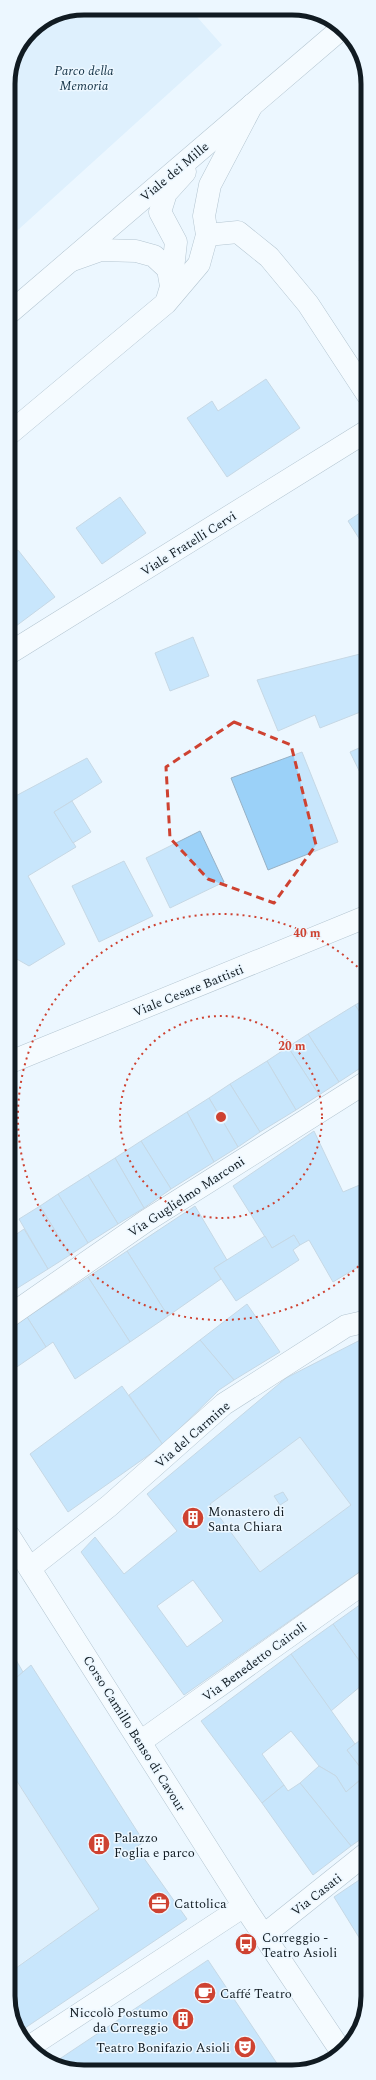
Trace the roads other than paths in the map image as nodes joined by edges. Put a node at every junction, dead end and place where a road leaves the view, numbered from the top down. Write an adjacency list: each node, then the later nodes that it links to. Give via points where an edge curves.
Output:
1 (337, 32): 2 (street, Viale dei Mille)
2 (245, 111): 3 (street, via 210,185 204,216); 4 (street, Viale dei Mille); 5 (street, via 224,139 178,178 166,193 160,212 176,242)
3 (208, 235): 5 (street, via 199,264); 7 (street, via 238,232 269,258 308,304)
4 (68, 262): 5 (street, via 101,250 136,251 154,256 168,269); 6 (street, Viale dei Mille)
5 (169, 295): 8 (street)
6 (15, 308)
7 (361, 384)
8 (15, 429)
9 (361, 435): 10 (street, Viale Fratelli Cervi)
10 (15, 650)
11 (361, 919): 12 (street, Viale Cesare Battisti)
12 (15, 1060)
13 (361, 1085): 14 (street, Via Guglielmo Marconi, via 146,1220)
14 (15, 1312)
15 (361, 1323): 17 (street, Via del Carmine, via 346,1326 224,1404 109,1506)
16 (15, 1546): 17 (street, Corso Camillo Benso di Cavour)
17 (30, 1568): 19 (street, Corso Camillo Benso di Cavour)
18 (361, 1585): 19 (street, Via Benedetto Cairoli)
19 (140, 1742): 21 (street, Corso Camillo Benso di Cavour)
20 (361, 1858): 22 (street, Via Casati)
21 (244, 1906): 22 (street, Corso Camillo Benso di Cavour); 23 (street)
22 (264, 1935): 24 (street, Corso Camillo Benso di Cavour)
23 (34, 2044)
24 (338, 2047)

